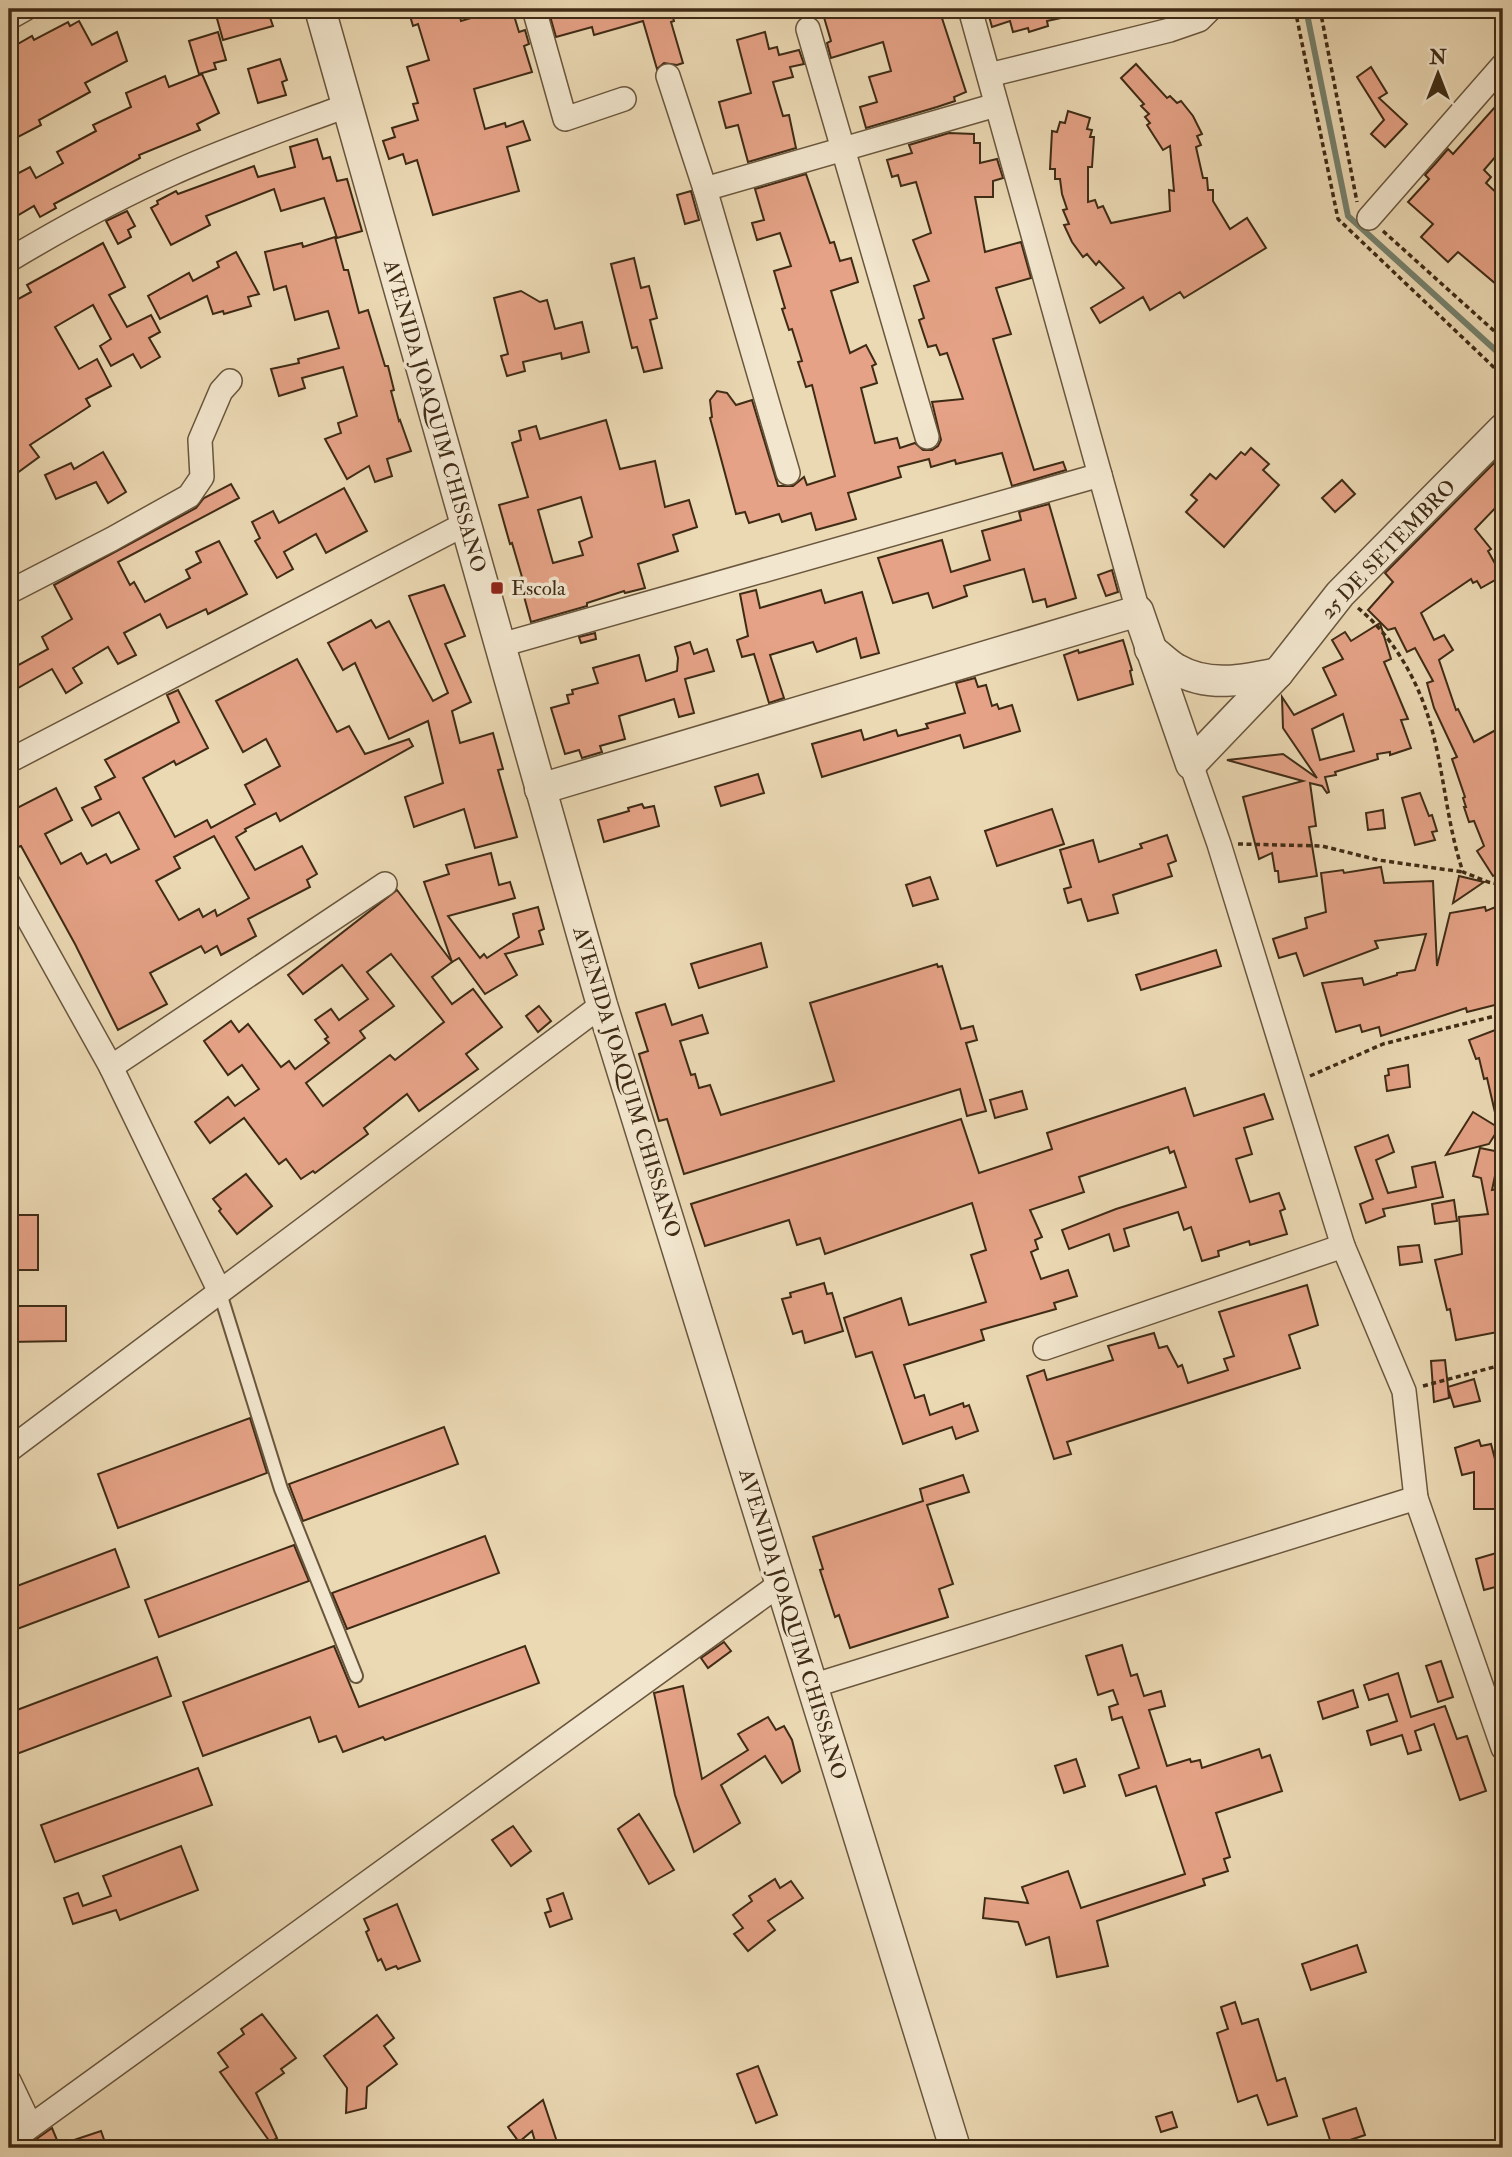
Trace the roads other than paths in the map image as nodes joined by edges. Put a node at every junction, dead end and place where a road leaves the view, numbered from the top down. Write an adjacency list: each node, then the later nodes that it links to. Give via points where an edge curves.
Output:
1 (25, 9): 6 (street)
2 (320, 9): 13 (street, AVENIDA JOAQUIM CHISSANO)
3 (534, 9): 11 (street, via 565,120)
4 (970, 9): 9 (street)
5 (1210, 9): 9 (street, via 1199,20 1170,30)
6 (9, 18)
7 (808, 29): 14 (street)
8 (1503, 65): 16 (street)
9 (989, 75): 12 (street)
10 (668, 76): 15 (street)
11 (624, 99)
12 (996, 105): 14 (street); 22 (street)
13 (346, 106): 17 (street, via 168,175); 23 (street, AVENIDA JOAQUIM CHISSANO)
14 (845, 151): 15 (street); 20 (street)
15 (705, 189): 21 (street)
16 (1369, 218)
17 (9, 260)
18 (230, 381): 24 (street, via 200,440 202,477 188,496)
19 (1503, 429): 28 (street, 25 DE SETEMBRO, via 1340,594)
20 (927, 438)
21 (788, 473)
22 (1100, 475): 25 (street); 26 (street)
23 (465, 524): 26 (street, AVENIDA JOAQUIM CHISSANO); 29 (street)
24 (9, 593)
25 (1138, 611): 27 (street); 31 (street)
26 (501, 645): 31 (street, AVENIDA JOAQUIM CHISSANO)
27 (1150, 649): 28 (street, via 1177,670 1209,680 1241,681); 30 (street)
28 (1278, 673): 30 (street, 25 DE SETEMBRO)
29 (9, 761)
30 (1191, 764): 36 (street)
31 (540, 789): 34 (street, AVENIDA JOAQUIM CHISSANO)
32 (9, 884): 35 (street)
33 (385, 884): 35 (street)
34 (602, 1004): 37 (street); 41 (street, AVENIDA JOAQUIM CHISSANO)
35 (111, 1067): 37 (street)
36 (1343, 1246): 38 (street); 40 (street, via 1404,1391)
37 (219, 1290): 39 (street); 42 (lane, via 281,1489)
38 (1045, 1348)
39 (9, 1450)
40 (1416, 1498): 43 (street); 44 (street)
41 (780, 1584): 43 (street, AVENIDA JOAQUIM CHISSANO); 46 (street)
42 (356, 1676)
43 (812, 1686): 48 (street, AVENIDA JOAQUIM CHISSANO)
44 (1503, 1748)
45 (9, 2081): 46 (street)
46 (30, 2125): 47 (street)
47 (9, 2142)
48 (955, 2148)

